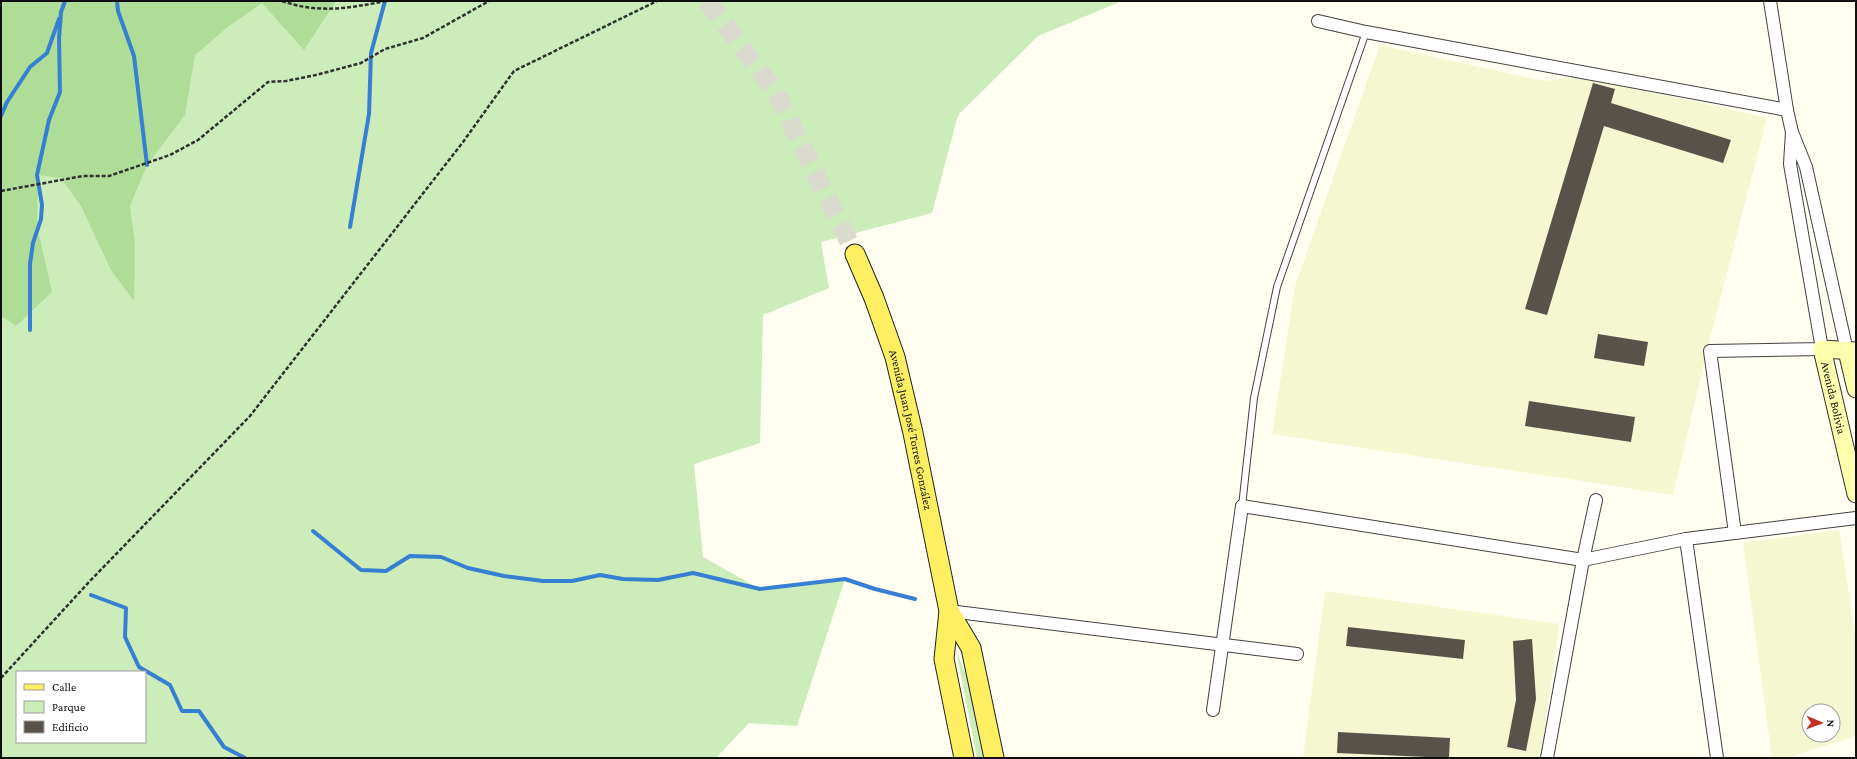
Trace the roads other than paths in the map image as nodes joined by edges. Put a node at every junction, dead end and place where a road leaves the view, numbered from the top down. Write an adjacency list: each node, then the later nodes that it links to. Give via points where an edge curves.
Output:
1 (1770, 1): 4 (street)
2 (1318, 21): 3 (street)
3 (1366, 32): 4 (street); 12 (lane, via 1277,287 1254,398)
4 (1787, 110): 5 (street)
5 (1792, 132): 7 (street, via 1790,164); 8 (street, via 1806,167)
6 (855, 254): 17 (main road, Avenida Juan José Torres González, via 895,358)
7 (1822, 349): 8 (street); 10 (street, Avenida Bolivia); 14 (street, via 1710,351)
8 (1851, 351): 9 (street, Avenida Bolivia)
9 (1856, 389)
10 (1856, 494)
11 (1596, 500): 16 (street)
12 (1242, 506): 16 (street); 18 (street)
13 (1856, 518): 14 (street)
14 (1735, 533): 15 (street)
15 (1686, 539): 16 (street); 24 (street)
16 (1583, 560): 23 (street)
17 (949, 611): 18 (street); 21 (main road, Avenida Juan José Torres González, via 944,659); 22 (main road, Avenida Juan José Torres González, via 971,648)
18 (1222, 644): 19 (street); 20 (street)
19 (1297, 654)
20 (1213, 710)
21 (964, 758)
22 (994, 758)
23 (1547, 758)
24 (1717, 758)

